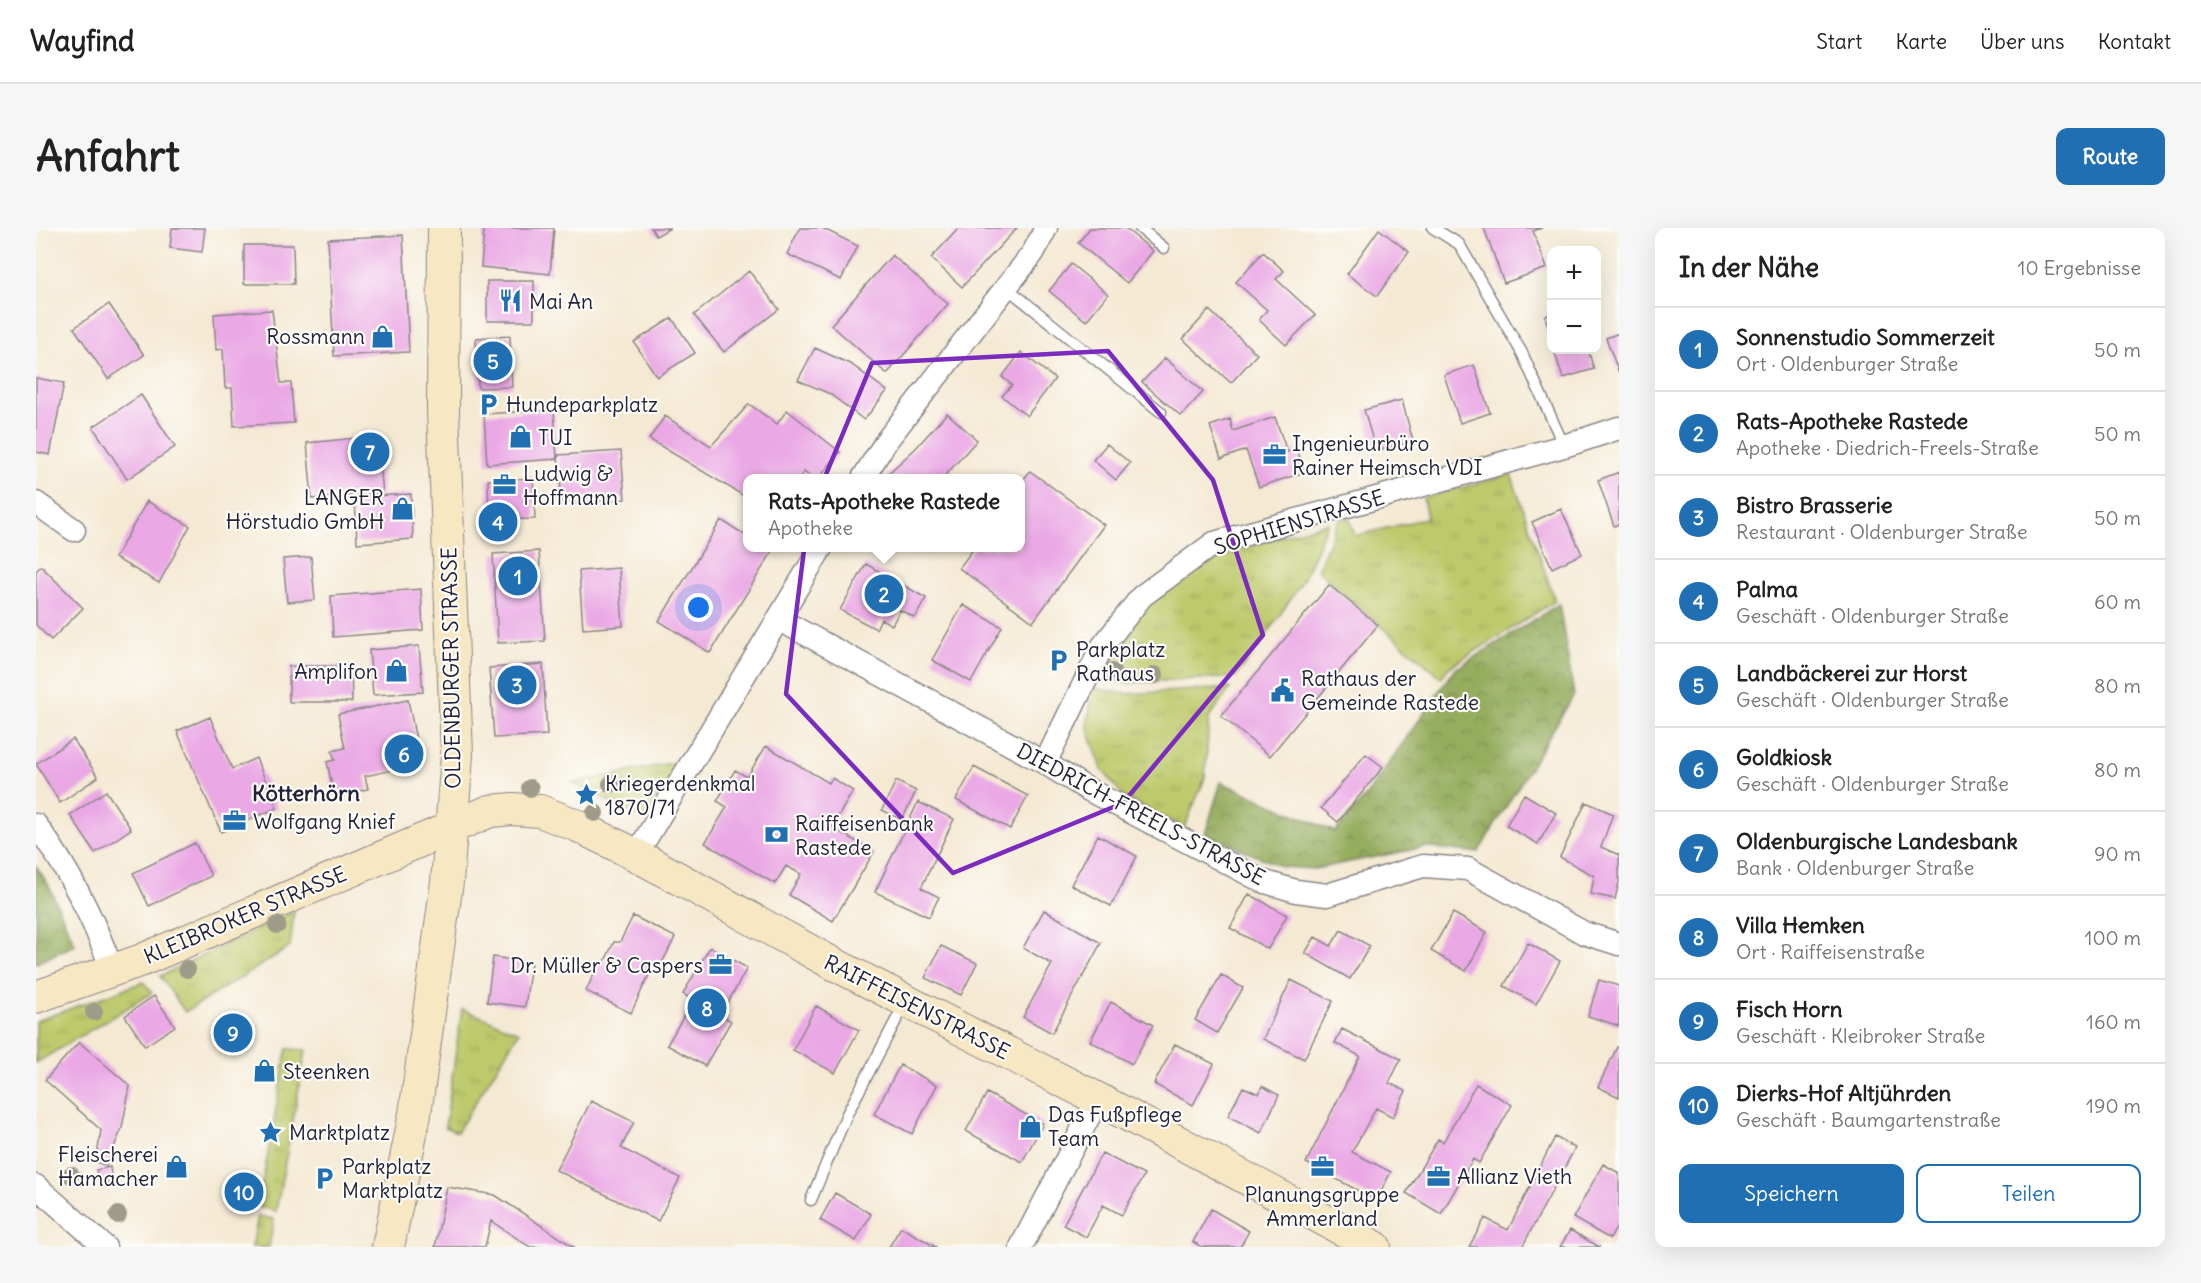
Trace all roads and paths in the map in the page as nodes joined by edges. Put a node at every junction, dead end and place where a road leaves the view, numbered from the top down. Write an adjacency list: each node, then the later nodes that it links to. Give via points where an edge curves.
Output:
1 (444, 228): 17 (street, OLDENBURGER STRASSE, via 443,418 457,740)
2 (1046, 228): 6 (street)
3 (1140, 228): 5 (lane)
4 (1433, 228): 9 (lane, via 1459,244 1522,352)
5 (1164, 248)
6 (1006, 287): 7 (lane); 10 (street, via 887,440)
7 (1161, 412)
8 (1619, 428): 9 (street, SOPHIENSTRASSE)
9 (1564, 446): 15 (street, SOPHIENSTRASSE, via 1214,543 1142,596 1102,647)
10 (866, 474)
11 (36, 503): 12 (street)
12 (74, 530)
13 (819, 552): 14 (street)
14 (778, 619): 15 (street, DIEDRICH-FREELS-STRASSE); 18 (street)
15 (1045, 763): 19 (street, DIEDRICH-FREELS-STRASSE, via 1089,790 1274,884 1296,891 1327,895 1423,866 1468,869 1584,933)
16 (36, 825): 20 (street, via 75,889)
17 (452, 827): 18 (street, RAIFFEISENSTRASSE, via 490,811 540,811); 20 (street, KLEIBROKER STRASSE); 27 (street, OLDENBURGER STRASSE, via 415,1114)
18 (636, 855): 22 (street, RAIFFEISENSTRASSE)
19 (1619, 944)
20 (112, 970): 21 (street, KLEIBROKER STRASSE)
21 (36, 997)
22 (906, 1002): 23 (street, RAIFFEISENSTRASSE); 25 (lane, via 848,1114)
23 (1098, 1099): 28 (street); 29 (street, RAIFFEISENSTRASSE)
24 (36, 1186): 26 (street)
25 (811, 1200)
26 (105, 1247)
27 (388, 1247)
28 (1021, 1247)
29 (1375, 1247)

